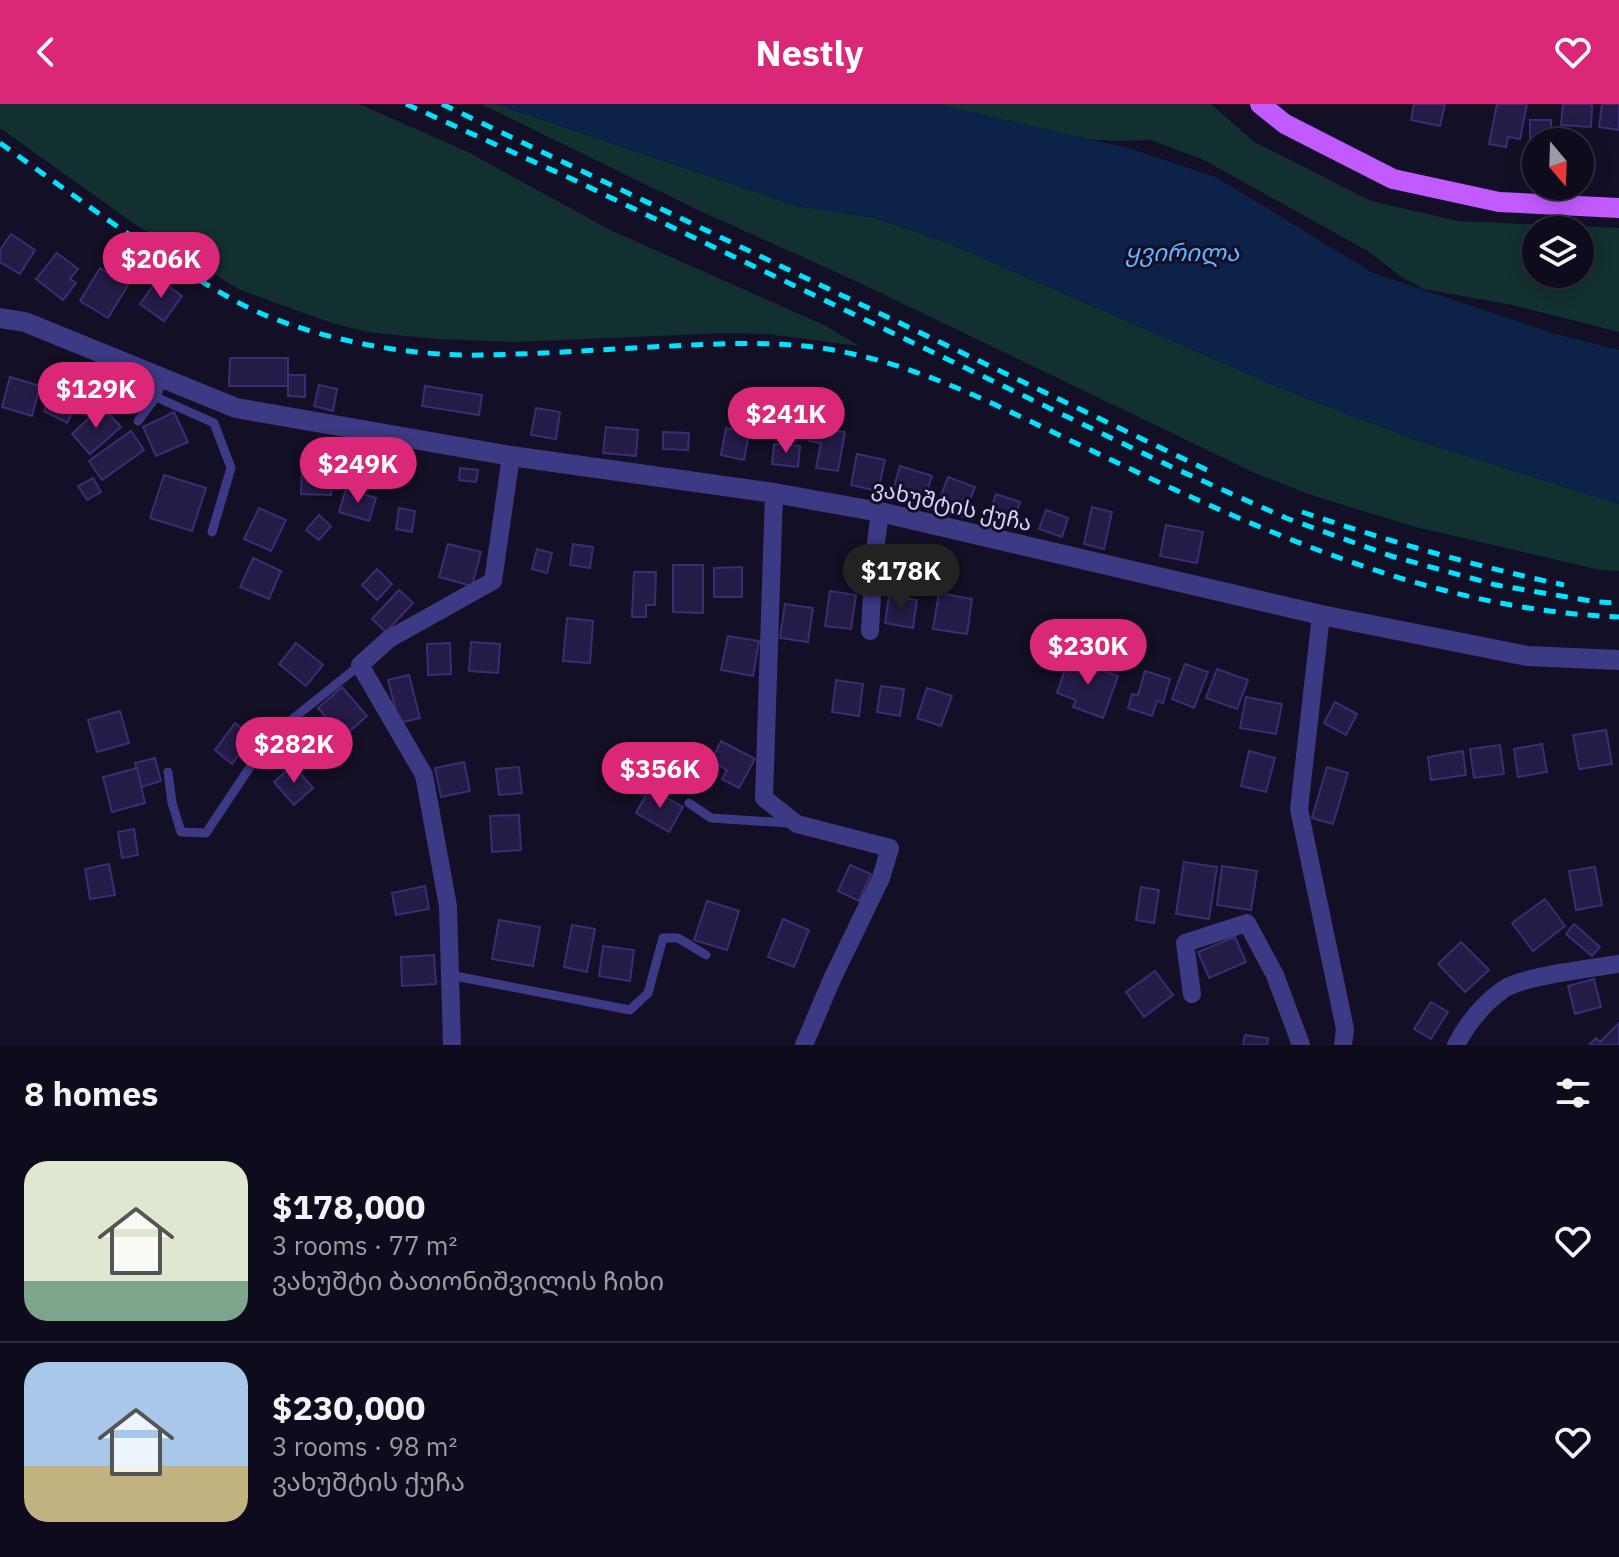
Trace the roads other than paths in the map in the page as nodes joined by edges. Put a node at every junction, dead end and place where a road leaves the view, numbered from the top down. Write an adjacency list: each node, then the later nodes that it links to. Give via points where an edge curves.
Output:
1 (1260, 104): 2 (main road, via 1285,124 1393,179 1499,202)
2 (1619, 208)
3 (0, 318): 4 (street, ვახუშტის ქუჩა, via 25,322)
4 (160, 388): 5 (lane, via 134,400); 6 (lane); 7 (street, ვახუშტის ქუჩა, via 236,408); 10 (lane, via 214,423 231,468)
5 (103, 397)
6 (138, 421)
7 (511, 456): 8 (street, ვახუშტის ქუჩა); 14 (street, via 493,581 389,639)
8 (774, 493): 9 (street, ვახუშტის ქუჩა); 17 (street, via 764,798)
9 (880, 512): 11 (street, ვახუშტის ქუჩა); 12 (street)
10 (212, 532)
11 (1321, 615): 13 (street, ვახუშტის ქუჩა, via 1527,656); 25 (street, via 1299,809 1345,1029)
12 (870, 631)
13 (1619, 660)
14 (360, 665): 15 (lane, via 270,737 206,833 181,832); 20 (street, via 424,775 448,906)
15 (168, 772)
16 (689, 803): 17 (lane, via 711,818)
17 (797, 824): 23 (street, via 890,848)
18 (706, 955): 20 (lane, via 678,938 663,938 648,993 630,1010)
19 (1619, 964): 26 (street, via 1506,987 1468,1023)
20 (450, 975): 22 (street)
21 (1192, 994): 24 (street, via 1185,943 1247,923 1275,975)
22 (452, 1045)
23 (804, 1045)
24 (1301, 1045)
25 (1343, 1045)
26 (1456, 1045)

